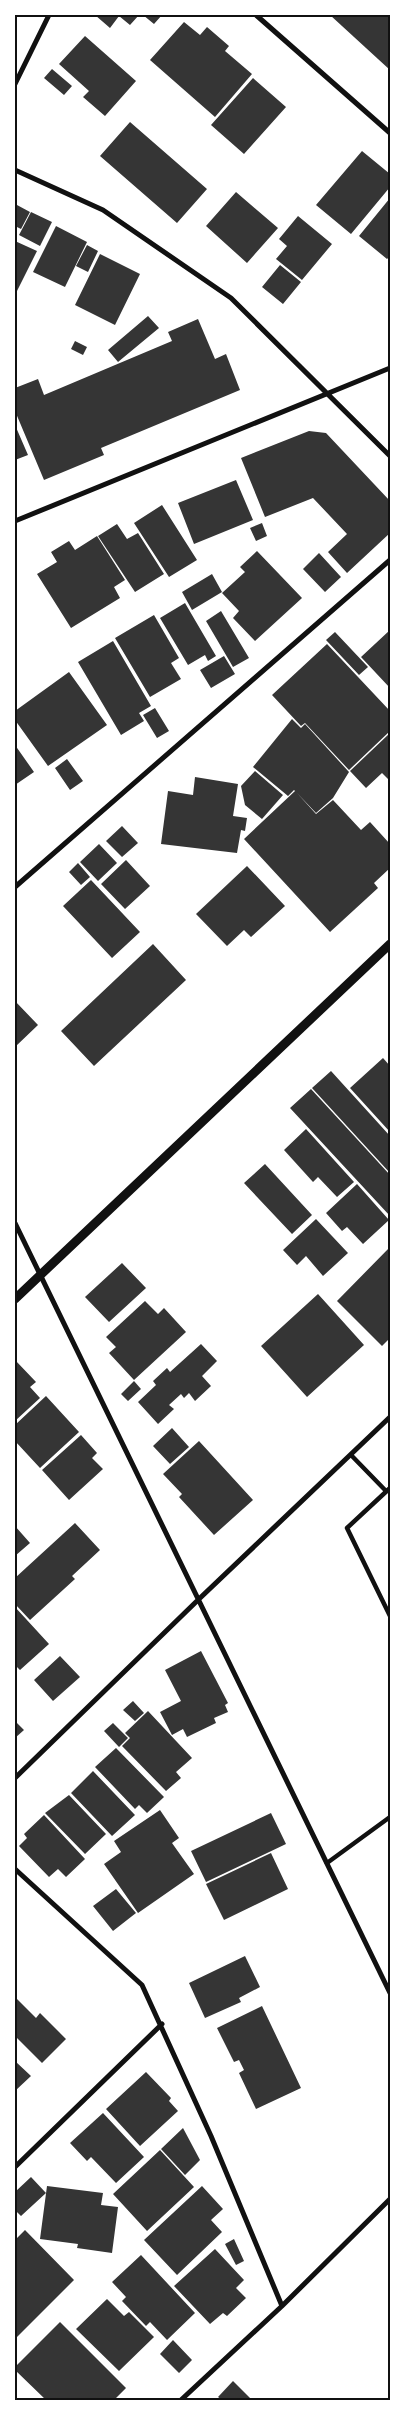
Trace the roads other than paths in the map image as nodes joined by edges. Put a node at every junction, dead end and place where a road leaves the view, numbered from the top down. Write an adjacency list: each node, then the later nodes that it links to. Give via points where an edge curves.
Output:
1 (49, 15): 3 (street)
2 (256, 15): 4 (street)
3 (15, 84)
4 (390, 133)
5 (15, 170): 7 (street, via 103,210 231,298)
6 (390, 368): 7 (street)
7 (329, 394): 8 (street); 9 (street)
8 (390, 456)
9 (15, 522)
10 (390, 560): 11 (street)
11 (15, 887)
12 (390, 944): 14 (street)
13 (15, 1223): 14 (street)
14 (41, 1275): 15 (street); 19 (street)
15 (15, 1299)
16 (390, 1417): 17 (street)
17 (351, 1454): 18 (street); 19 (street)
18 (388, 1490): 20 (street, via 346,1528)
19 (199, 1599): 21 (street); 23 (street)
20 (390, 1616)
21 (15, 1778)
22 (390, 1817): 23 (street)
23 (327, 1863): 25 (street)
24 (15, 1869): 26 (street, via 142,1985)
25 (390, 1993)
26 (162, 2024): 27 (street); 29 (street)
27 (15, 2167)
28 (390, 2198): 29 (street)
29 (282, 2306): 30 (street)
30 (181, 2400)

